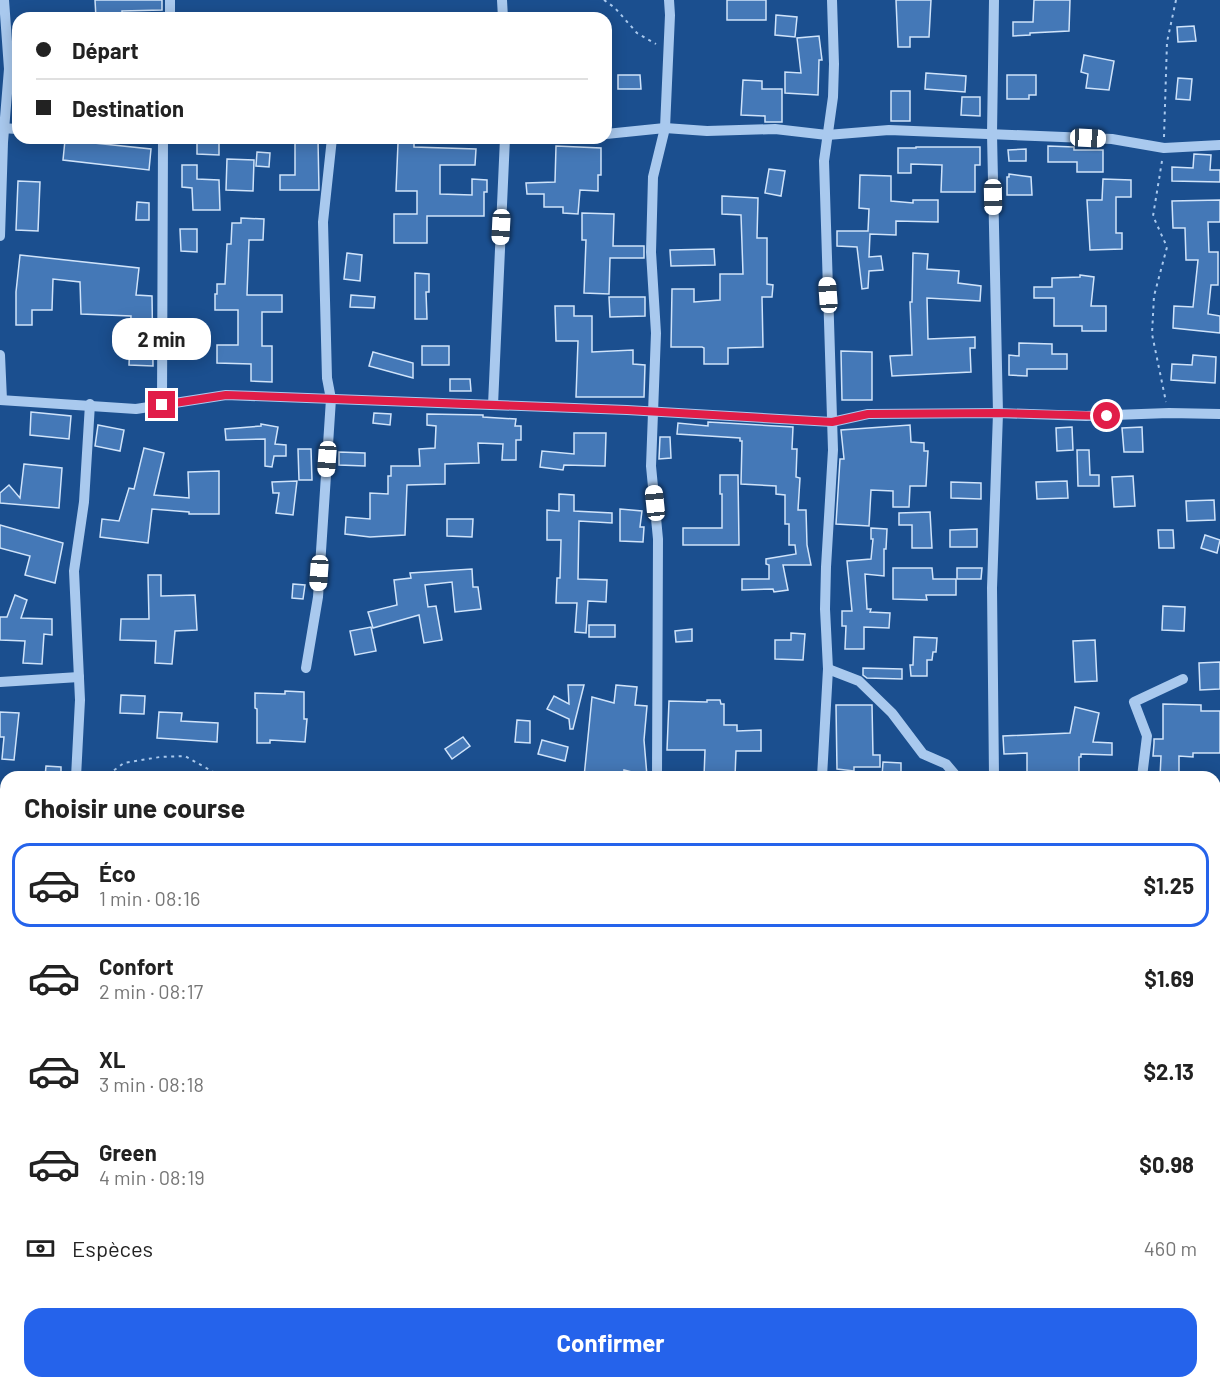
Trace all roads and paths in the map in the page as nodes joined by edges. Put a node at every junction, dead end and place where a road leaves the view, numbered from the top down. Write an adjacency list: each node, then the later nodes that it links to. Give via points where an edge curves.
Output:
1 (4, 0): 8 (street, via 9,69)
2 (604, 0): 7 (path, via 637,33)
3 (669, 0): 7 (street)
4 (832, 0): 12 (street, via 833,98)
5 (994, 0): 11 (street)
6 (1176, 0): 17 (path, via 1167,42)
7 (669, 51): 9 (street)
8 (2, 128): 18 (street)
9 (665, 128): 10 (street); 12 (street, via 775,129); 25 (street, via 653,177 651,252 656,333)
10 (612, 133)
11 (992, 134): 12 (street, via 889,130); 17 (street, via 1112,139); 26 (street)
12 (828, 135): 29 (street, via 824,171)
13 (163, 144): 23 (street)
14 (331, 144): 20 (street, via 323,222)
15 (504, 144): 24 (street)
16 (1220, 145): 17 (street)
17 (1164, 148): 27 (path, via 1153,216 1167,247 1154,296 1152,334)
18 (0, 236)
19 (0, 355): 21 (street)
20 (330, 399): 23 (street, via 226,395); 24 (street); 30 (street, via 318,597)
21 (1, 400): 22 (street)
22 (90, 404): 23 (street, via 136,408); 32 (street, via 84,502 74,571)
23 (162, 405)
24 (493, 405): 25 (street)
25 (652, 411): 29 (street); 38 (street, via 651,466 658,539)
26 (998, 413): 27 (street); 29 (street, via 868,414); 41 (street, via 992,588)
27 (1169, 413): 28 (street)
28 (1220, 414)
29 (832, 422): 31 (street, via 825,609)
30 (306, 668)
31 (828, 669): 39 (street); 40 (street, via 859,681 892,713 923,754 946,764)
32 (79, 677): 34 (street); 35 (street)
33 (1183, 679): 42 (street, via 1134,702 1147,736)
34 (0, 682)
35 (76, 771)
36 (112, 771): 37 (path, via 124,762 185,756)
37 (211, 771)
38 (657, 771)
39 (822, 771)
40 (952, 771)
41 (994, 771)
42 (1143, 771)

